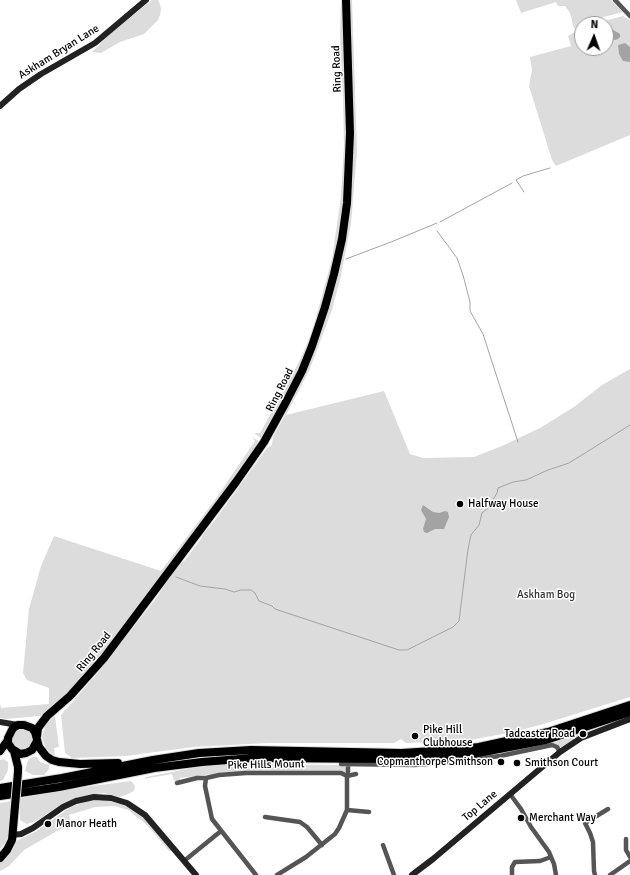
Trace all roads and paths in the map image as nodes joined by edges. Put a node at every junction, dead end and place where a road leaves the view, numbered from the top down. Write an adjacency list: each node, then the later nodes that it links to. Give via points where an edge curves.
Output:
1 (146, 0): 5 (street, Askham Bryan Lane, via 95,43 41,74)
2 (346, 0): 8 (highway, Ring Road, via 350,132 347,203 334,274 309,353 264,442 236,482 104,658 70,696)
3 (615, 0): 4 (street)
4 (630, 16)
5 (0, 106)
6 (630, 705): 18 (highway, via 548,732 496,744 450,750 401,753 245,750)
7 (630, 712): 28 (highway, via 546,740 473,754 396,759 253,758 202,762 154,768)
8 (47, 716): 11 (highway, Ring Road); 13 (highway, Ring Road, via 38,728)
9 (630, 719): 16 (street, via 588,734)
10 (0, 722): 11 (street); 12 (street)
11 (21, 725): 12 (highway, via 11,730); 13 (highway, via 32,728)
12 (8, 738): 14 (highway); 15 (highway)
13 (37, 738): 17 (highway, via 34,748); 18 (highway, via 43,753 55,761 88,764)
14 (14, 751): 17 (highway); 21 (highway)
15 (0, 752)
16 (560, 752): 20 (street, via 552,745 500,756 451,762 415,765); 27 (street, Top Lane)
17 (26, 753): 21 (highway)
18 (146, 762): 26 (highway)
19 (341, 764): 20 (street)
20 (348, 764): 22 (street)
21 (18, 769): 33 (highway, bridge)
22 (348, 774): 23 (street, Pike Hills Mount); 24 (street, Pike Hills Mount, via 246,773); 30 (street)
23 (356, 774)
24 (206, 778): 25 (street, Pike Hills Mount); 35 (street, via 210,815)
25 (177, 783)
26 (0, 788)
27 (510, 794): 40 (street); 49 (street, Top Lane)
28 (2, 796)
29 (608, 809): 52 (street, via 584,821 592,836)
30 (347, 810): 31 (street); 38 (street, via 339,828)
31 (369, 812)
32 (265, 817): 38 (street, via 300,822)
33 (14, 822): 34 (street, via 18,829); 36 (highway)
34 (28, 831): 36 (street); 43 (street, via 76,801 111,798 127,803 145,815)
35 (221, 831): 43 (street); 46 (street)
36 (12, 835): 42 (highway, via 10,845)
37 (626, 839): 41 (street, via 626,850)
38 (322, 845): 47 (street)
39 (382, 847): 48 (street)
40 (552, 857): 50 (street, via 540,861 515,862); 51 (street)
41 (630, 857)
42 (0, 858)
43 (184, 861): 45 (street)
44 (629, 864): 53 (street)
45 (196, 875)
46 (256, 875)
47 (277, 875)
48 (394, 875)
49 (412, 875)
50 (512, 875)
51 (556, 875)
52 (595, 875)
53 (610, 875)

